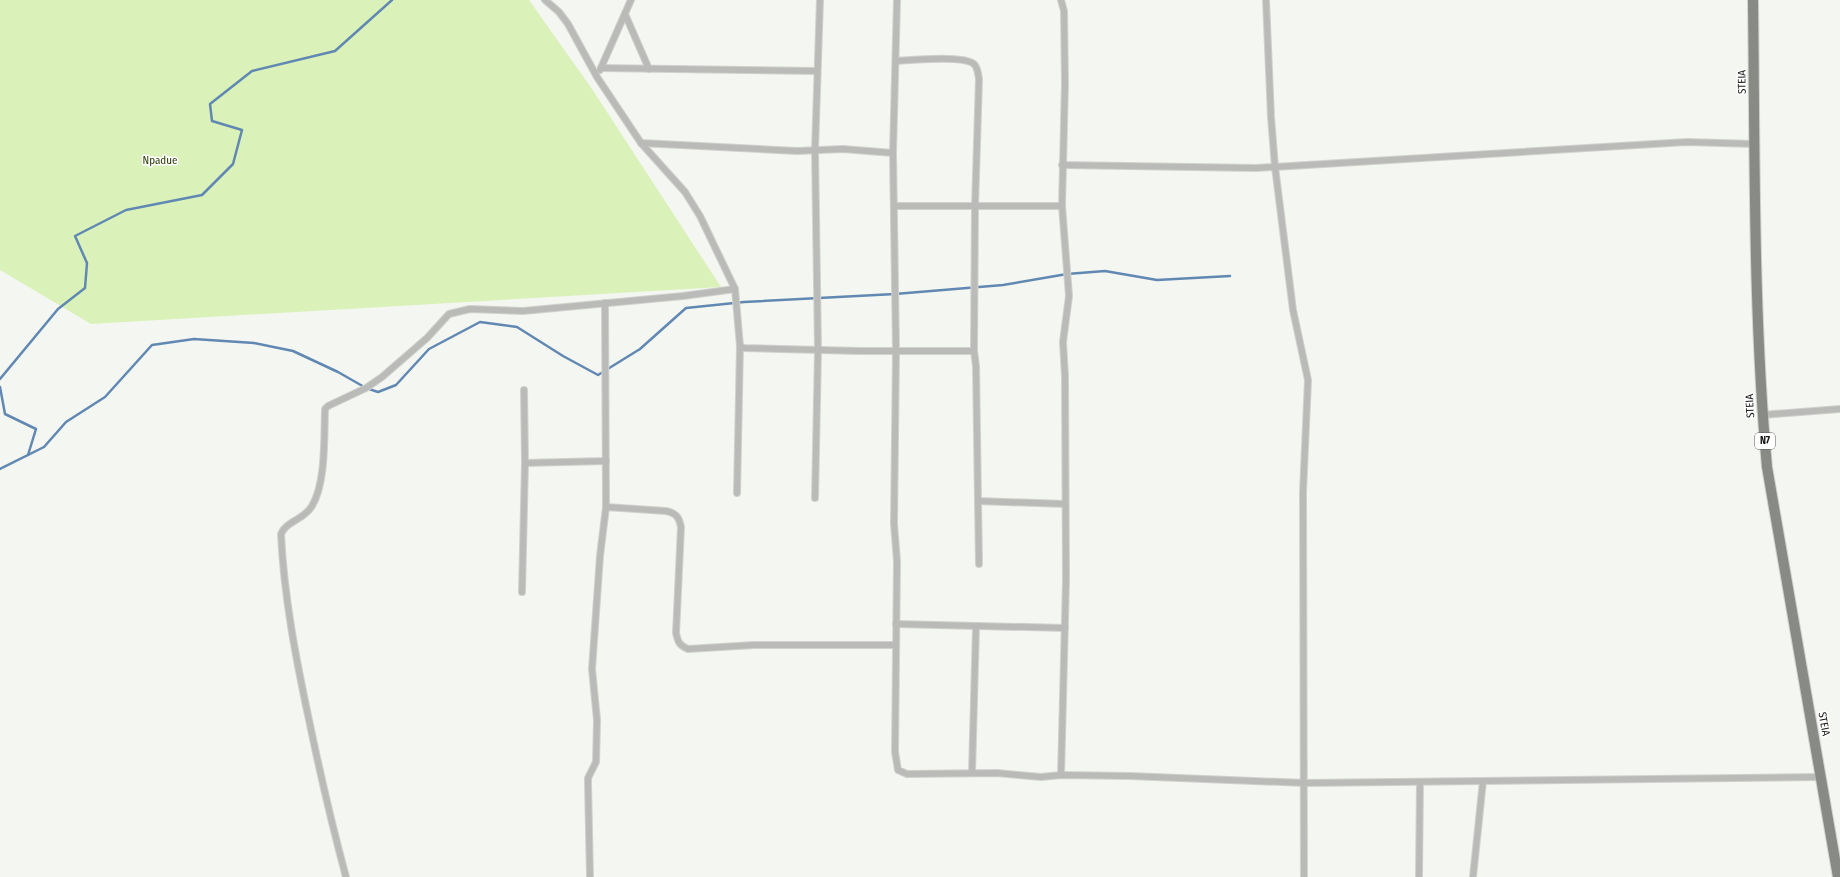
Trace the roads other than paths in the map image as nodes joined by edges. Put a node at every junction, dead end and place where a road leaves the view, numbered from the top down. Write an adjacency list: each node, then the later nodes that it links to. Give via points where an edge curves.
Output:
1 (545, 0): 13 (street, via 568,24)
2 (631, 0): 8 (street)
3 (820, 0): 12 (street)
4 (897, 0): 9 (street)
5 (1061, 0): 18 (street, via 1064,11 1065,83)
6 (1266, 0): 19 (street)
7 (1753, 0): 15 (main road, STEIA / N7)
8 (625, 14): 10 (street); 11 (street)
9 (896, 61): 17 (street); 22 (street, via 956,59 975,65 979,79)
10 (601, 68): 11 (street); 13 (street)
11 (649, 69): 12 (street)
12 (817, 71): 16 (street)
13 (597, 78): 14 (street)
14 (641, 143): 16 (street); 23 (street, via 685,192 700,216)
15 (1754, 144): 19 (street, via 1687,142); 31 (main road, STEIA / N7)
16 (815, 150): 17 (street, via 843,149); 26 (street)
17 (893, 153): 20 (street)
18 (1062, 165): 19 (street); 21 (street)
19 (1275, 167): 50 (street, via 1293,310 1308,380 1303,492)
20 (894, 206): 22 (street); 27 (street)
21 (1062, 206): 22 (street); 37 (street, via 1069,296 1063,356)
22 (975, 207): 28 (street)
23 (735, 289): 24 (street); 25 (street)
24 (605, 303): 32 (street); 51 (street, via 523,311 470,309 449,314 382,377 325,409 318,493 312,508 300,519 283,528 281,534 283,573 301,682 328,810)
25 (740, 346): 26 (street); 34 (street)
26 (818, 350): 27 (street); 35 (street)
27 (896, 351): 28 (street); 41 (street)
28 (974, 351): 36 (street)
29 (524, 390): 33 (street)
30 (1840, 408): 31 (street)
31 (1762, 415): 47 (main road, STEIA / N7, via 1769,478)
32 (606, 461): 33 (street); 38 (street)
33 (525, 463): 40 (street)
34 (738, 493)
35 (815, 498)
36 (978, 501): 37 (street); 39 (street)
37 (1065, 504): 43 (street)
38 (606, 507): 44 (street, via 666,511 674,513 679,518 681,527 676,633 678,642 688,649 754,645); 52 (street, via 592,669 597,727 596,762 588,778)
39 (979, 564)
40 (522, 592)
41 (896, 624): 42 (street); 44 (street)
42 (976, 627): 43 (street); 45 (street)
43 (1065, 628): 46 (street)
44 (895, 645): 45 (street, via 895,752 898,770 907,774)
45 (972, 773): 46 (street, via 1036,777)
46 (1062, 775): 50 (street)
47 (1821, 777): 48 (street); 56 (main road, STEIA / N7)
48 (1483, 781): 49 (street); 55 (street)
49 (1420, 782): 50 (street); 54 (street)
50 (1305, 784): 53 (street)
51 (346, 877)
52 (590, 877)
53 (1304, 877)
54 (1419, 877)
55 (1473, 877)
56 (1838, 877)

